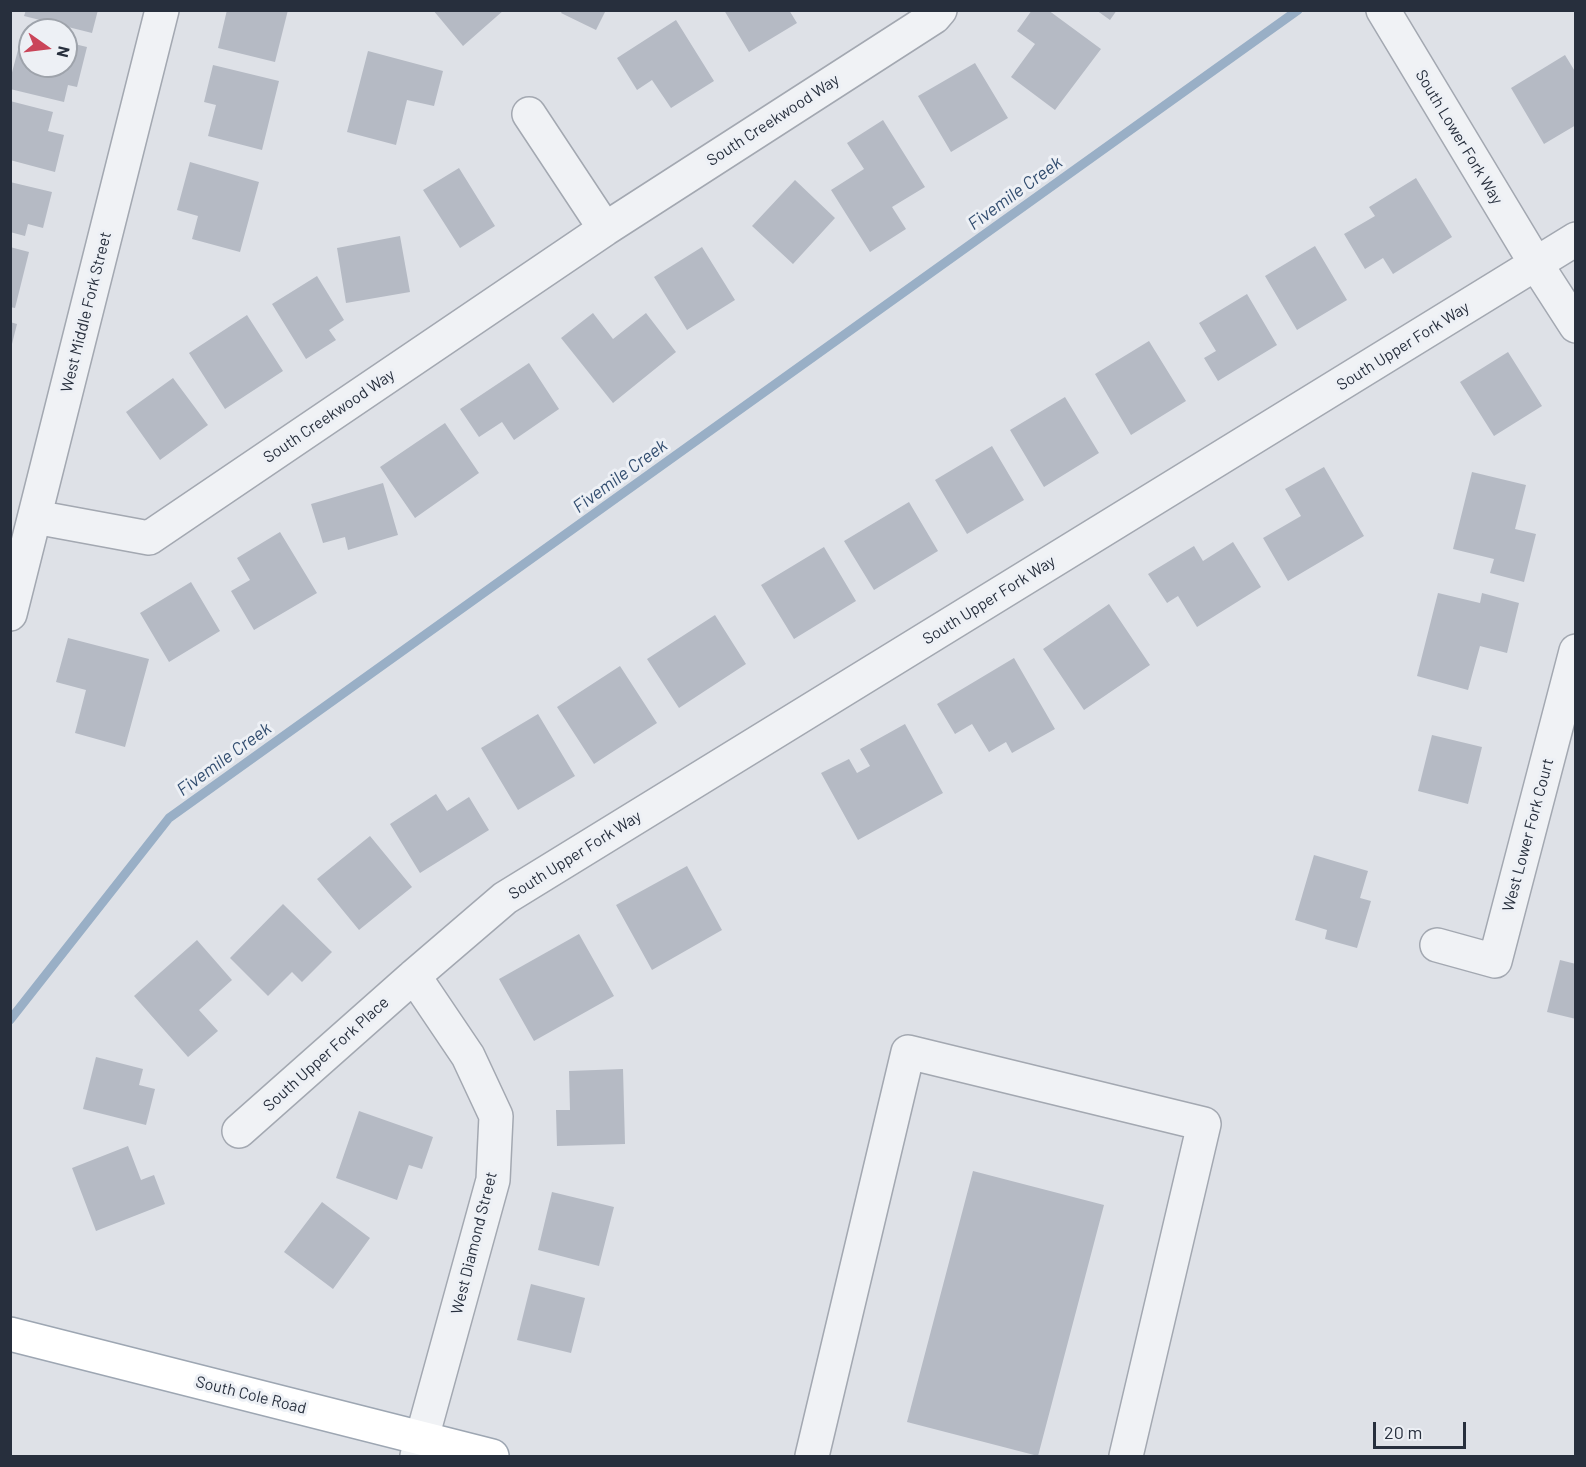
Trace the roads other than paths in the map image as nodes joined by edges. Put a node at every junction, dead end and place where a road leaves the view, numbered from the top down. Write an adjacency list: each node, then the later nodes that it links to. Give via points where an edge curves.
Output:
1 (162, 10): 9 (street, West Middle Fork Street)
2 (940, 10): 5 (street, South Creekwood Way)
3 (1383, 10): 7 (street, South Lower Fork Way)
4 (529, 114): 5 (street)
5 (604, 229): 9 (street, South Creekwood Way, via 149,538)
6 (1575, 239): 7 (street, South Upper Fork Way)
7 (1536, 264): 8 (street); 13 (street, South Upper Fork Way, via 505,898)
8 (1575, 326)
9 (35, 517): 10 (street, West Middle Fork Street)
10 (10, 614)
11 (1575, 651): 12 (street, West Lower Fork Court, via 1495,961)
12 (1437, 945)
13 (414, 976): 14 (street, South Upper Fork Place); 16 (street, West Diamond Street, via 468,1056 495,1116 493,1180)
14 (239, 1131)
15 (10, 1334): 16 (main road, South Cole Road)
16 (419, 1448): 17 (main road, South Cole Road)
17 (492, 1456)
18 (812, 1456): 19 (street, via 908,1052 1204,1124)
19 (1126, 1456)

